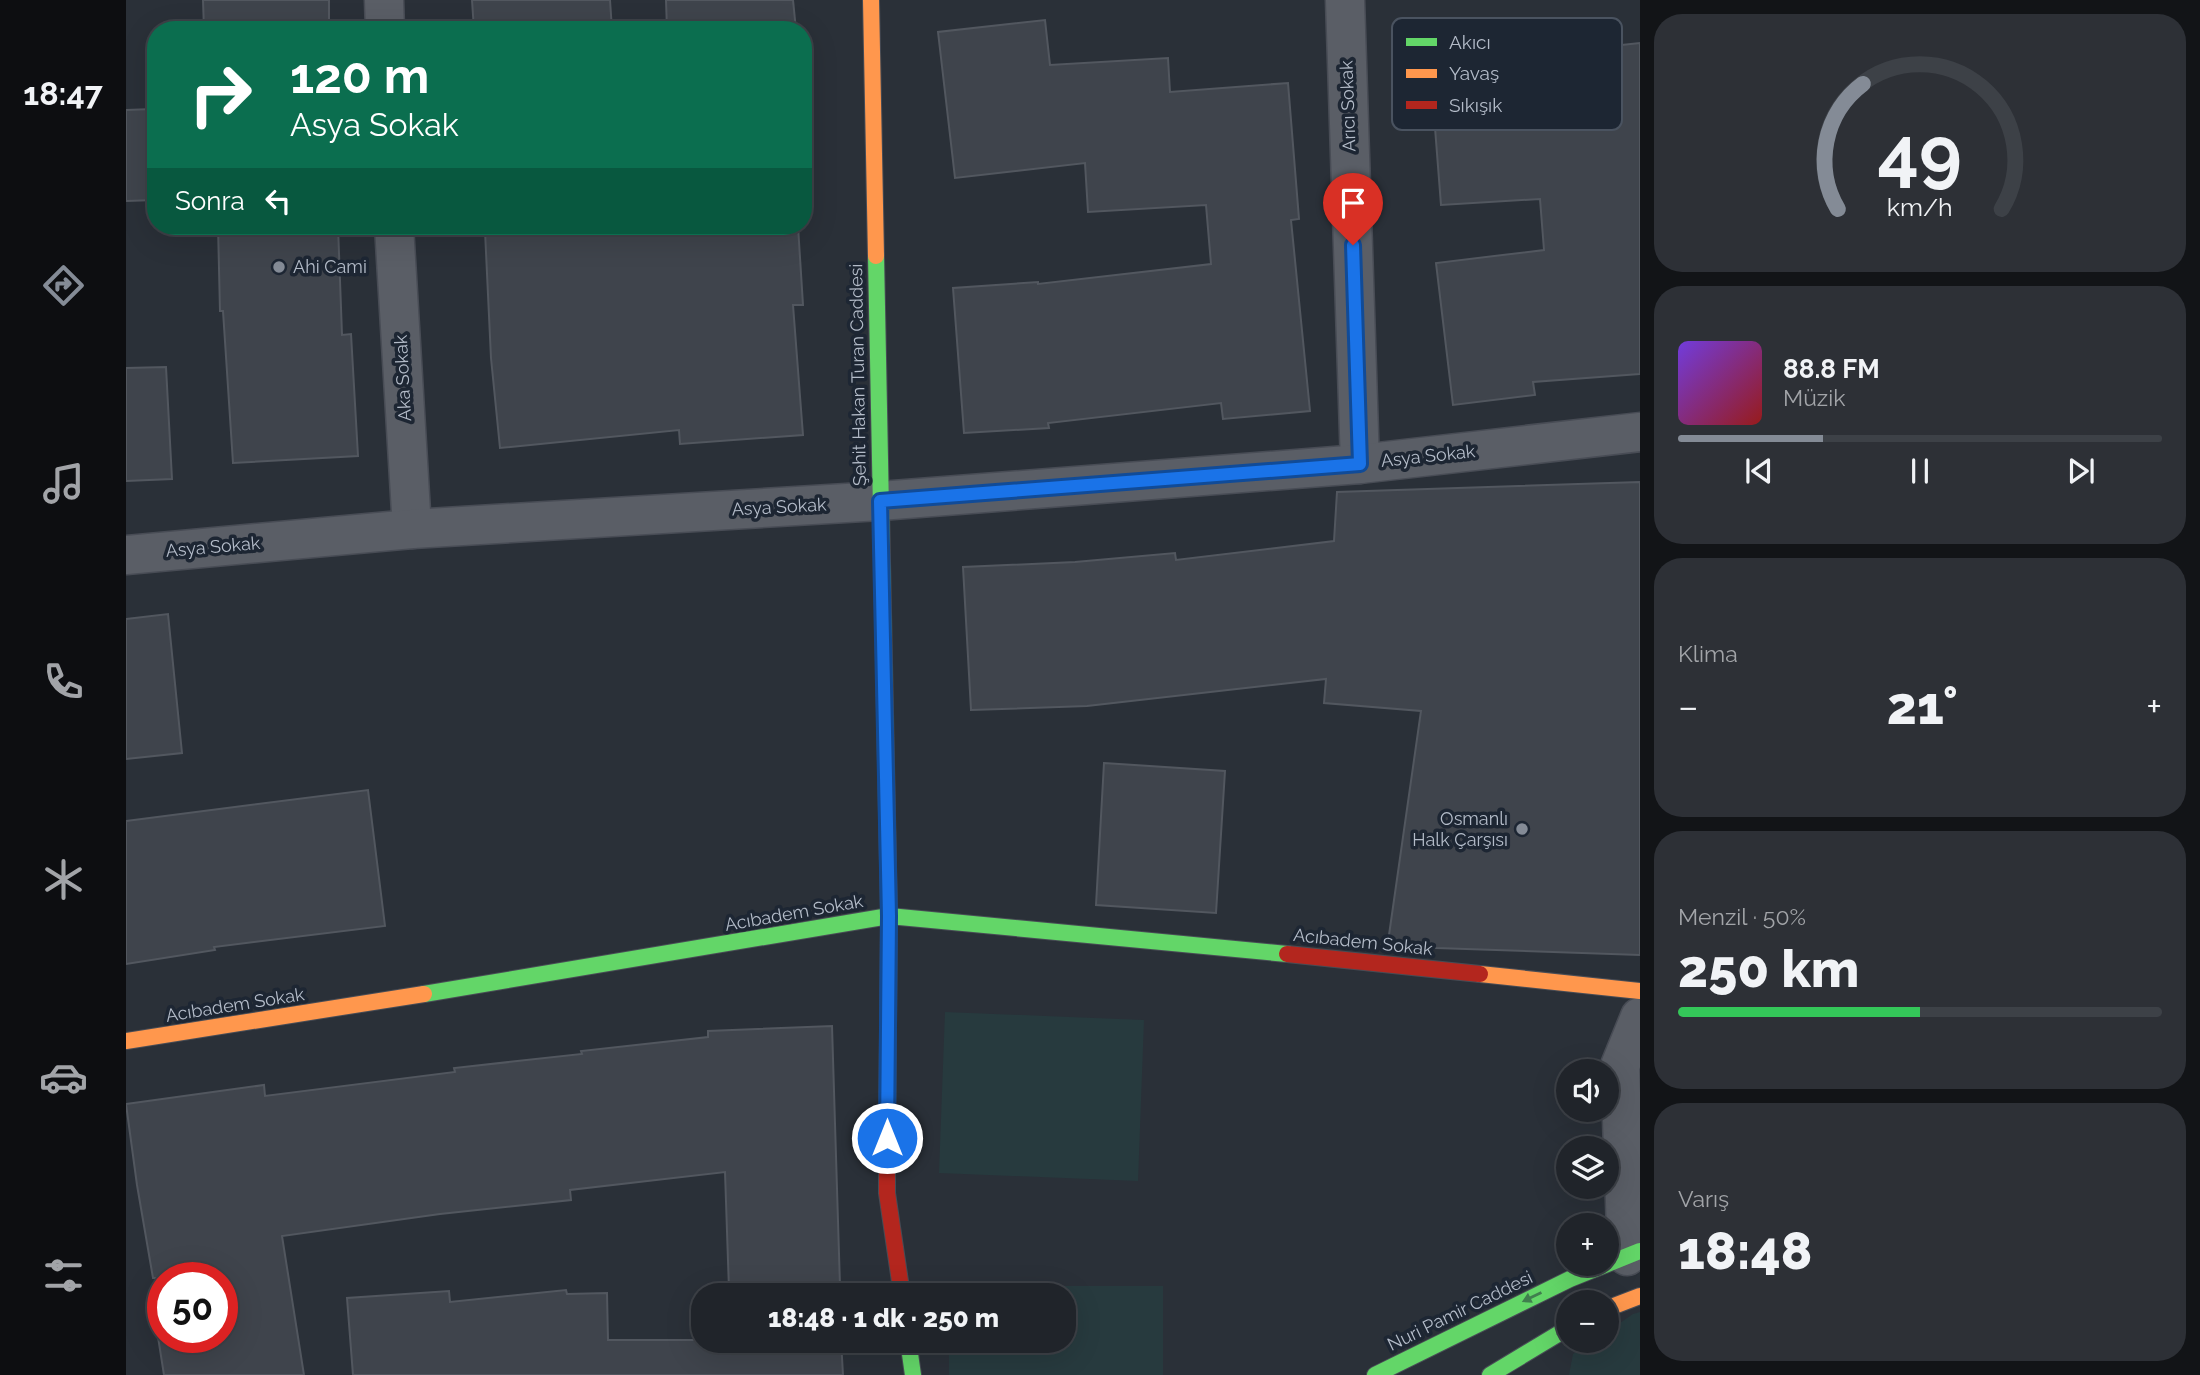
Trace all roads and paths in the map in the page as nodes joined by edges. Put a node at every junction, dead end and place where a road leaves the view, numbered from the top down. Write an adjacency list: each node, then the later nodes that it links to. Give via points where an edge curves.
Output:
1 (383, 0): 4 (street)
2 (871, 0): 8 (main road, Şehit Hakan Turan Caddesi)
3 (1345, 0): 7 (street, Arıcı Sokak)
4 (384, 21)
5 (395, 235): 9 (street, Aka Sokak)
6 (1640, 432): 7 (street, Asya Sokak)
7 (1360, 464): 8 (street, Asya Sokak)
8 (880, 501): 9 (street, Asya Sokak); 11 (main road, Şehit Hakan Turan Caddesi)
9 (412, 529): 10 (street, Asya Sokak)
10 (126, 555)
11 (889, 916): 12 (main road, Acıbadem Sokak); 14 (main road, Acıbadem Sokak); 16 (main road, Şehit Hakan Turan Caddesi, via 887,1193)
12 (1640, 991)
13 (1640, 1017): 15 (street, via 1620,1066)
14 (126, 1041)
15 (1633, 1253): 22 (main road, Nuri Pamir Caddesi, one-way to 22)
16 (900, 1283)
17 (1640, 1296): 18 (main road)
18 (1619, 1304)
19 (1556, 1335): 23 (main road)
20 (910, 1353): 21 (main road)
21 (913, 1375)
22 (1375, 1375)
23 (1490, 1375)

